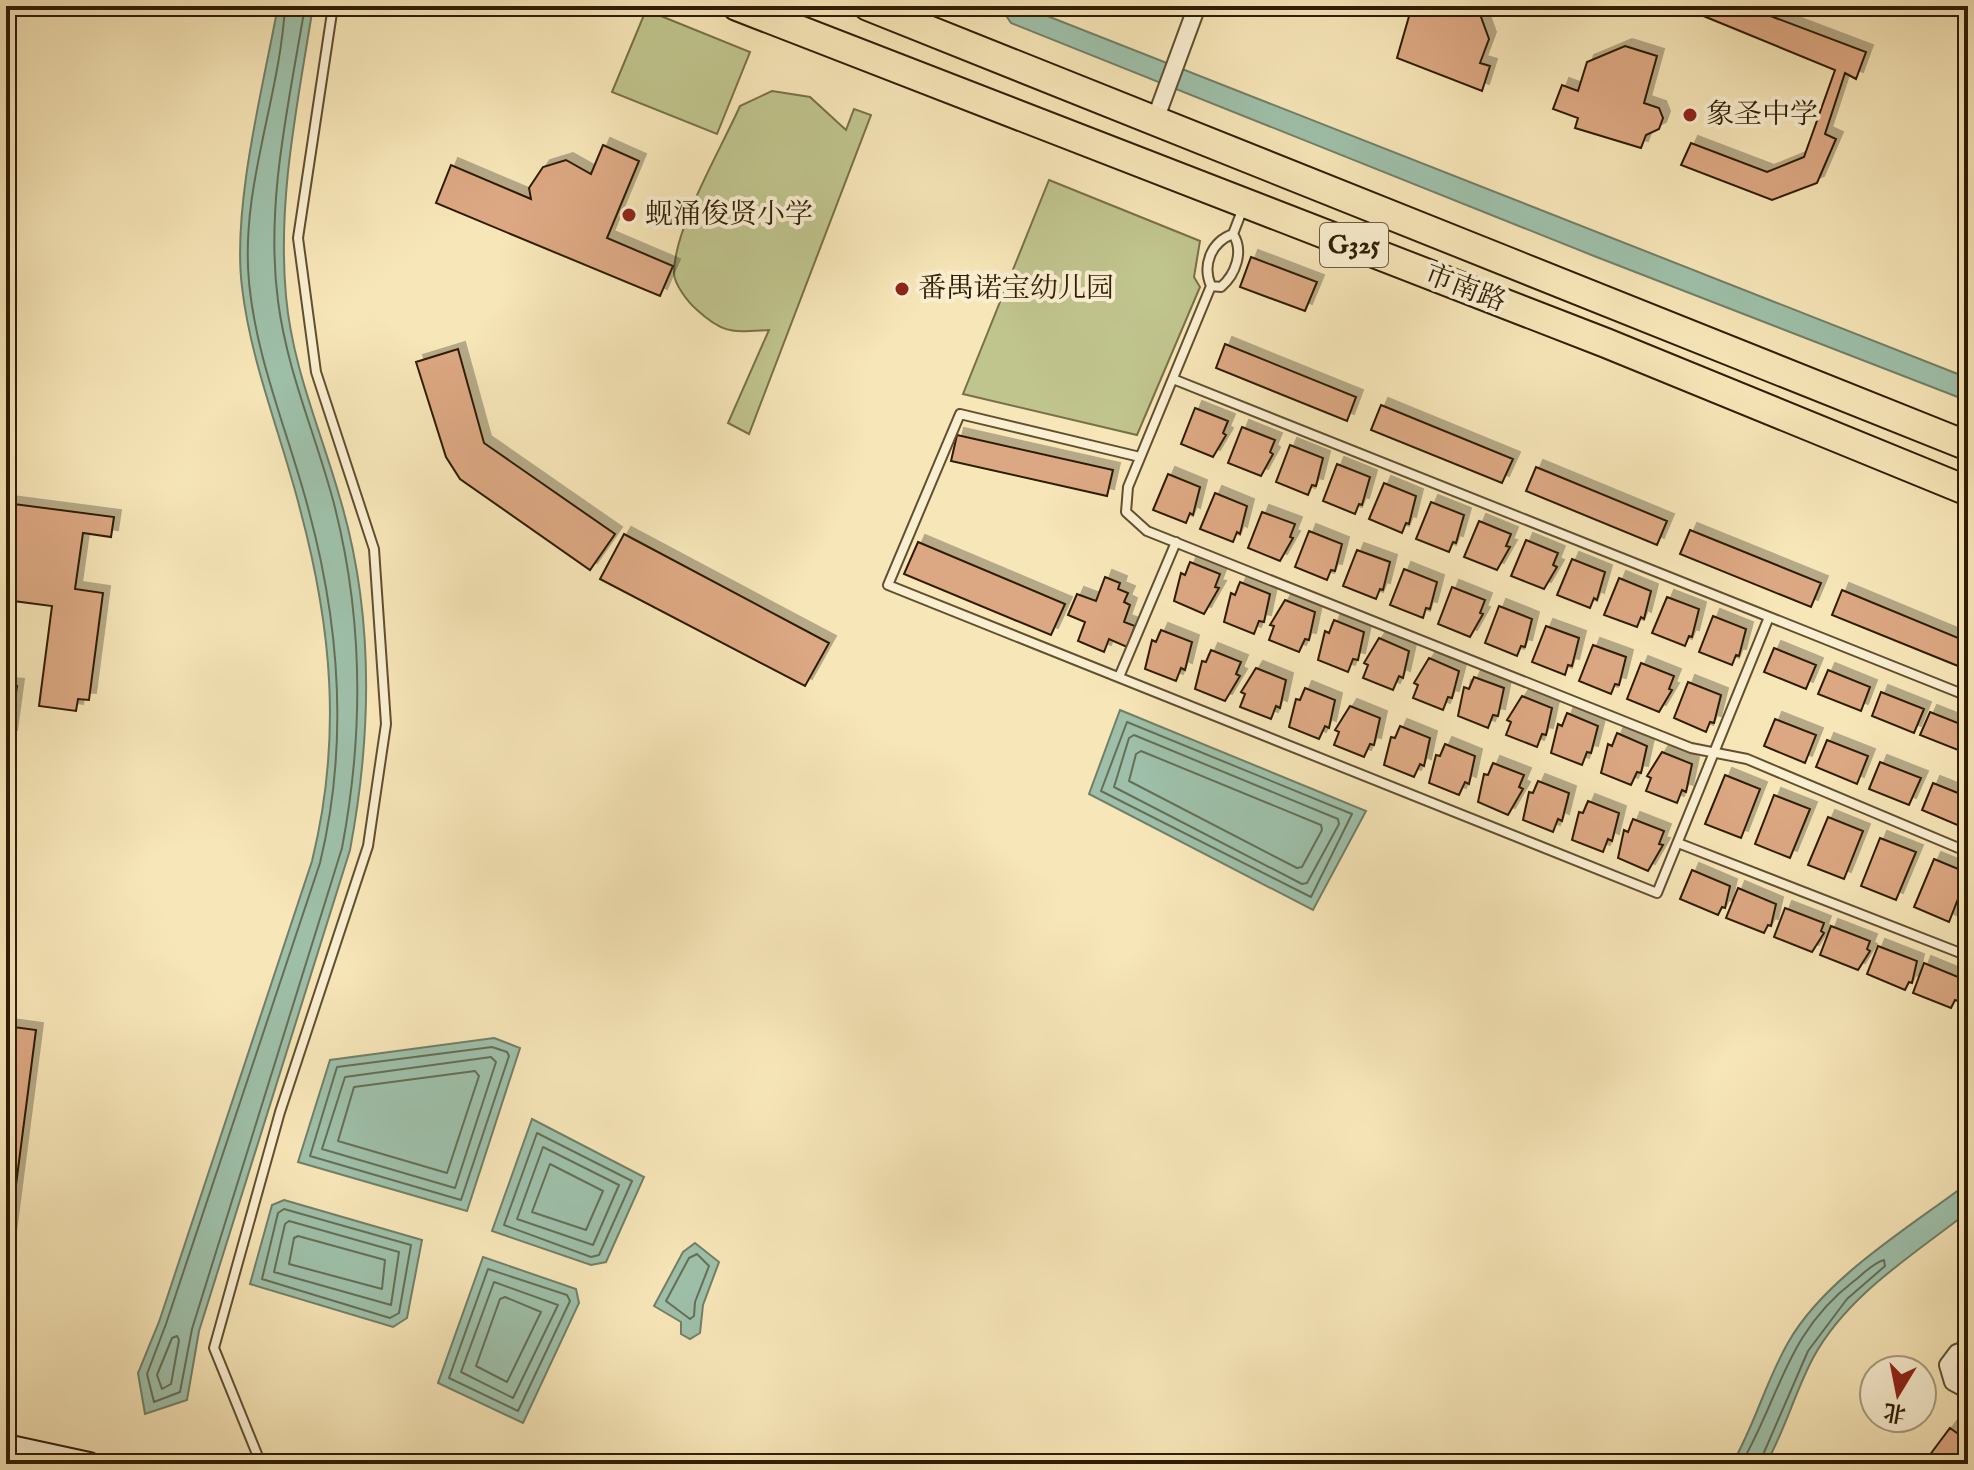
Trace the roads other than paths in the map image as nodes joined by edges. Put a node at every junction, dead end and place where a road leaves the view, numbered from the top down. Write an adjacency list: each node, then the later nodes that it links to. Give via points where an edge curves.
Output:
1 (333, 6): 26 (lane, via 298,238 316,372 374,549 386,724 368,846 280,1112 214,1348)
2 (737, 6): 7 (highway, 市南路 / G325)
3 (868, 6): 5 (highway, 市南路 / G325)
4 (1197, 6): 6 (street)
5 (908, 13): 6 (highway, 市南路 / G325)
6 (1160, 107): 11 (highway, 市南路 / G325)
7 (1245, 203): 8 (lane); 13 (highway, 市南路 / G325)
8 (1233, 234): 9 (lane, via 1213,248 1206,270); 9 (lane, via 1238,243 1235,269 1221,287)
9 (1211, 286): 10 (lane)
10 (1173, 379): 12 (lane); 15 (lane)
11 (1968, 446)
12 (1140, 457): 14 (lane, via 1128,487 1126,512 1147,531); 16 (lane, via 960,414 888,585)
13 (1968, 491)
14 (1176, 542): 16 (lane); 18 (lane, via 1691,748)
15 (1769, 617): 17 (lane, via 1960,693); 18 (lane)
16 (1119, 677): 19 (lane, via 1657,893)
17 (1968, 701)
18 (1715, 752): 19 (lane); 20 (lane, via 1747,759)
19 (1678, 843): 21 (lane)
20 (1968, 852)
21 (1968, 956)
22 (1968, 1349): 23 (street, via 1948,1365 1953,1382)
23 (1968, 1390)
24 (6, 1446): 25 (street)
25 (89, 1464)
26 (261, 1464)
27 (1913, 1464): 28 (street)
28 (1926, 1464)

